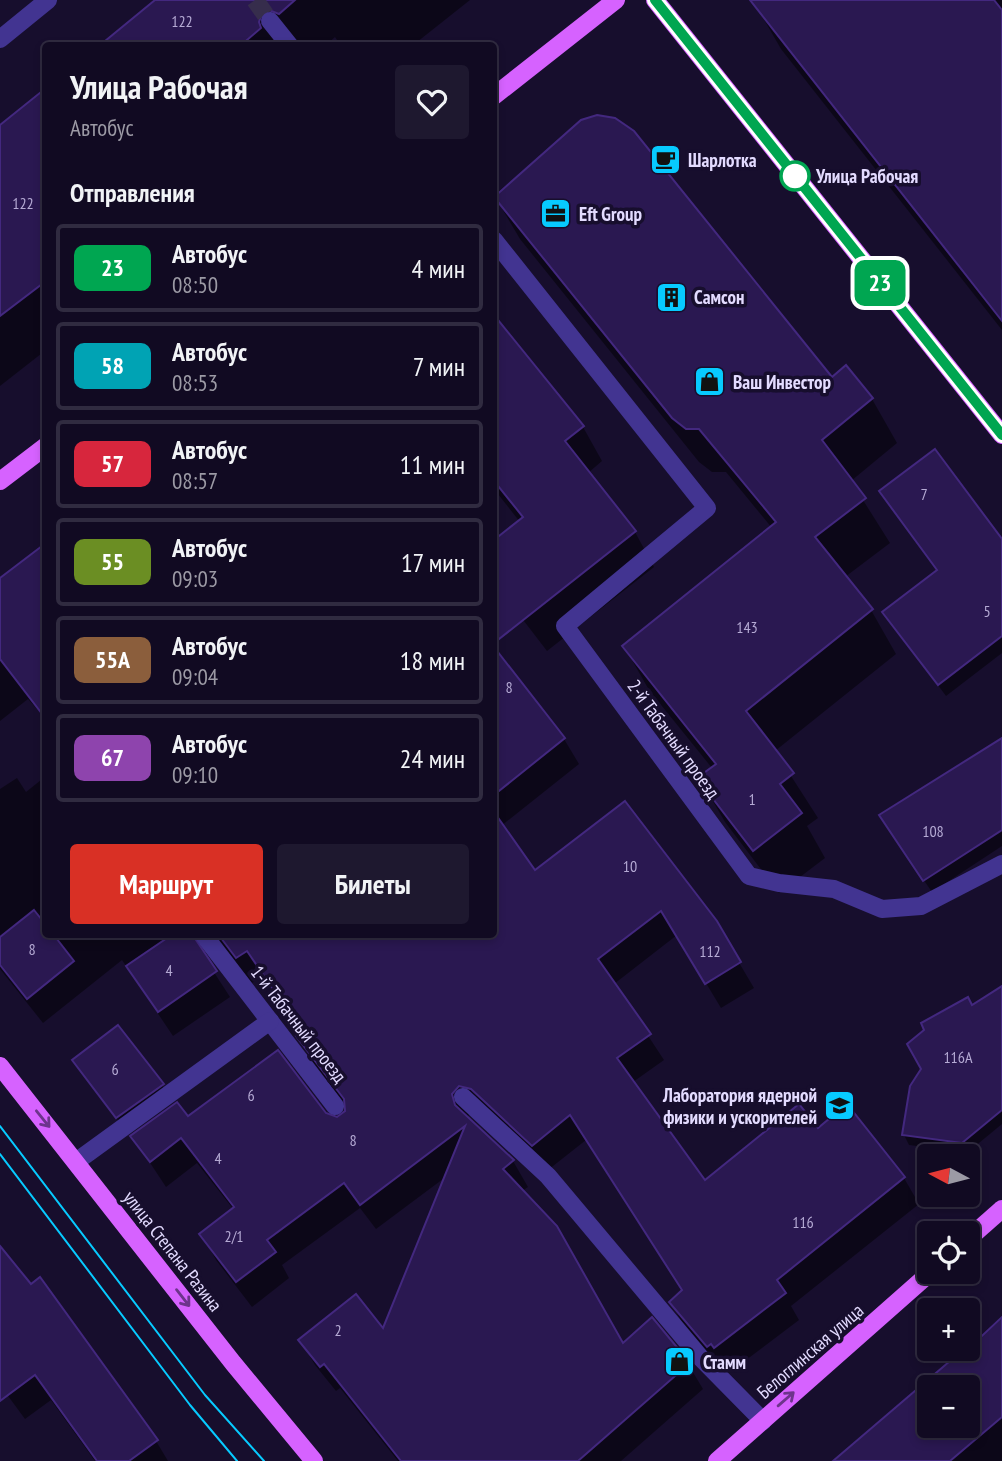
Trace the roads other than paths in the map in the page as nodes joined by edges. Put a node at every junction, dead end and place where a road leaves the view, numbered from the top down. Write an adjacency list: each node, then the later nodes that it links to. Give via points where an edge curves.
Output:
1 (48, 0): 5 (street)
2 (616, 0): 7 (main road)
3 (655, 0): 9 (main road)
4 (270, 21): 6 (street)
5 (0, 39)
6 (287, 42)
7 (497, 94)
8 (497, 244): 12 (street, 2-й Табачный проезд, via 707,508 565,626 749,876 834,889 882,909 921,906)
9 (1002, 435)
10 (42, 449): 11 (main road)
11 (0, 481)
12 (1002, 864)
13 (206, 938): 14 (street, 1-й Табачный проезд)
14 (270, 1021): 17 (street, 1-й Табачный проезд); 18 (street)
15 (0, 1066): 18 (main road, улица Степана Разина, one-way to 18)
16 (463, 1097): 22 (street, via 548,1176 700,1357)
17 (335, 1105)
18 (77, 1161): 23 (main road, улица Степана Разина, one-way to 23)
19 (1002, 1209): 20 (main road)
20 (980, 1228)
21 (917, 1284): 22 (main road, Белоглинская улица, one-way to 21)
22 (763, 1420): 24 (main road, Белоглинская улица)
23 (314, 1461)
24 (717, 1461)

